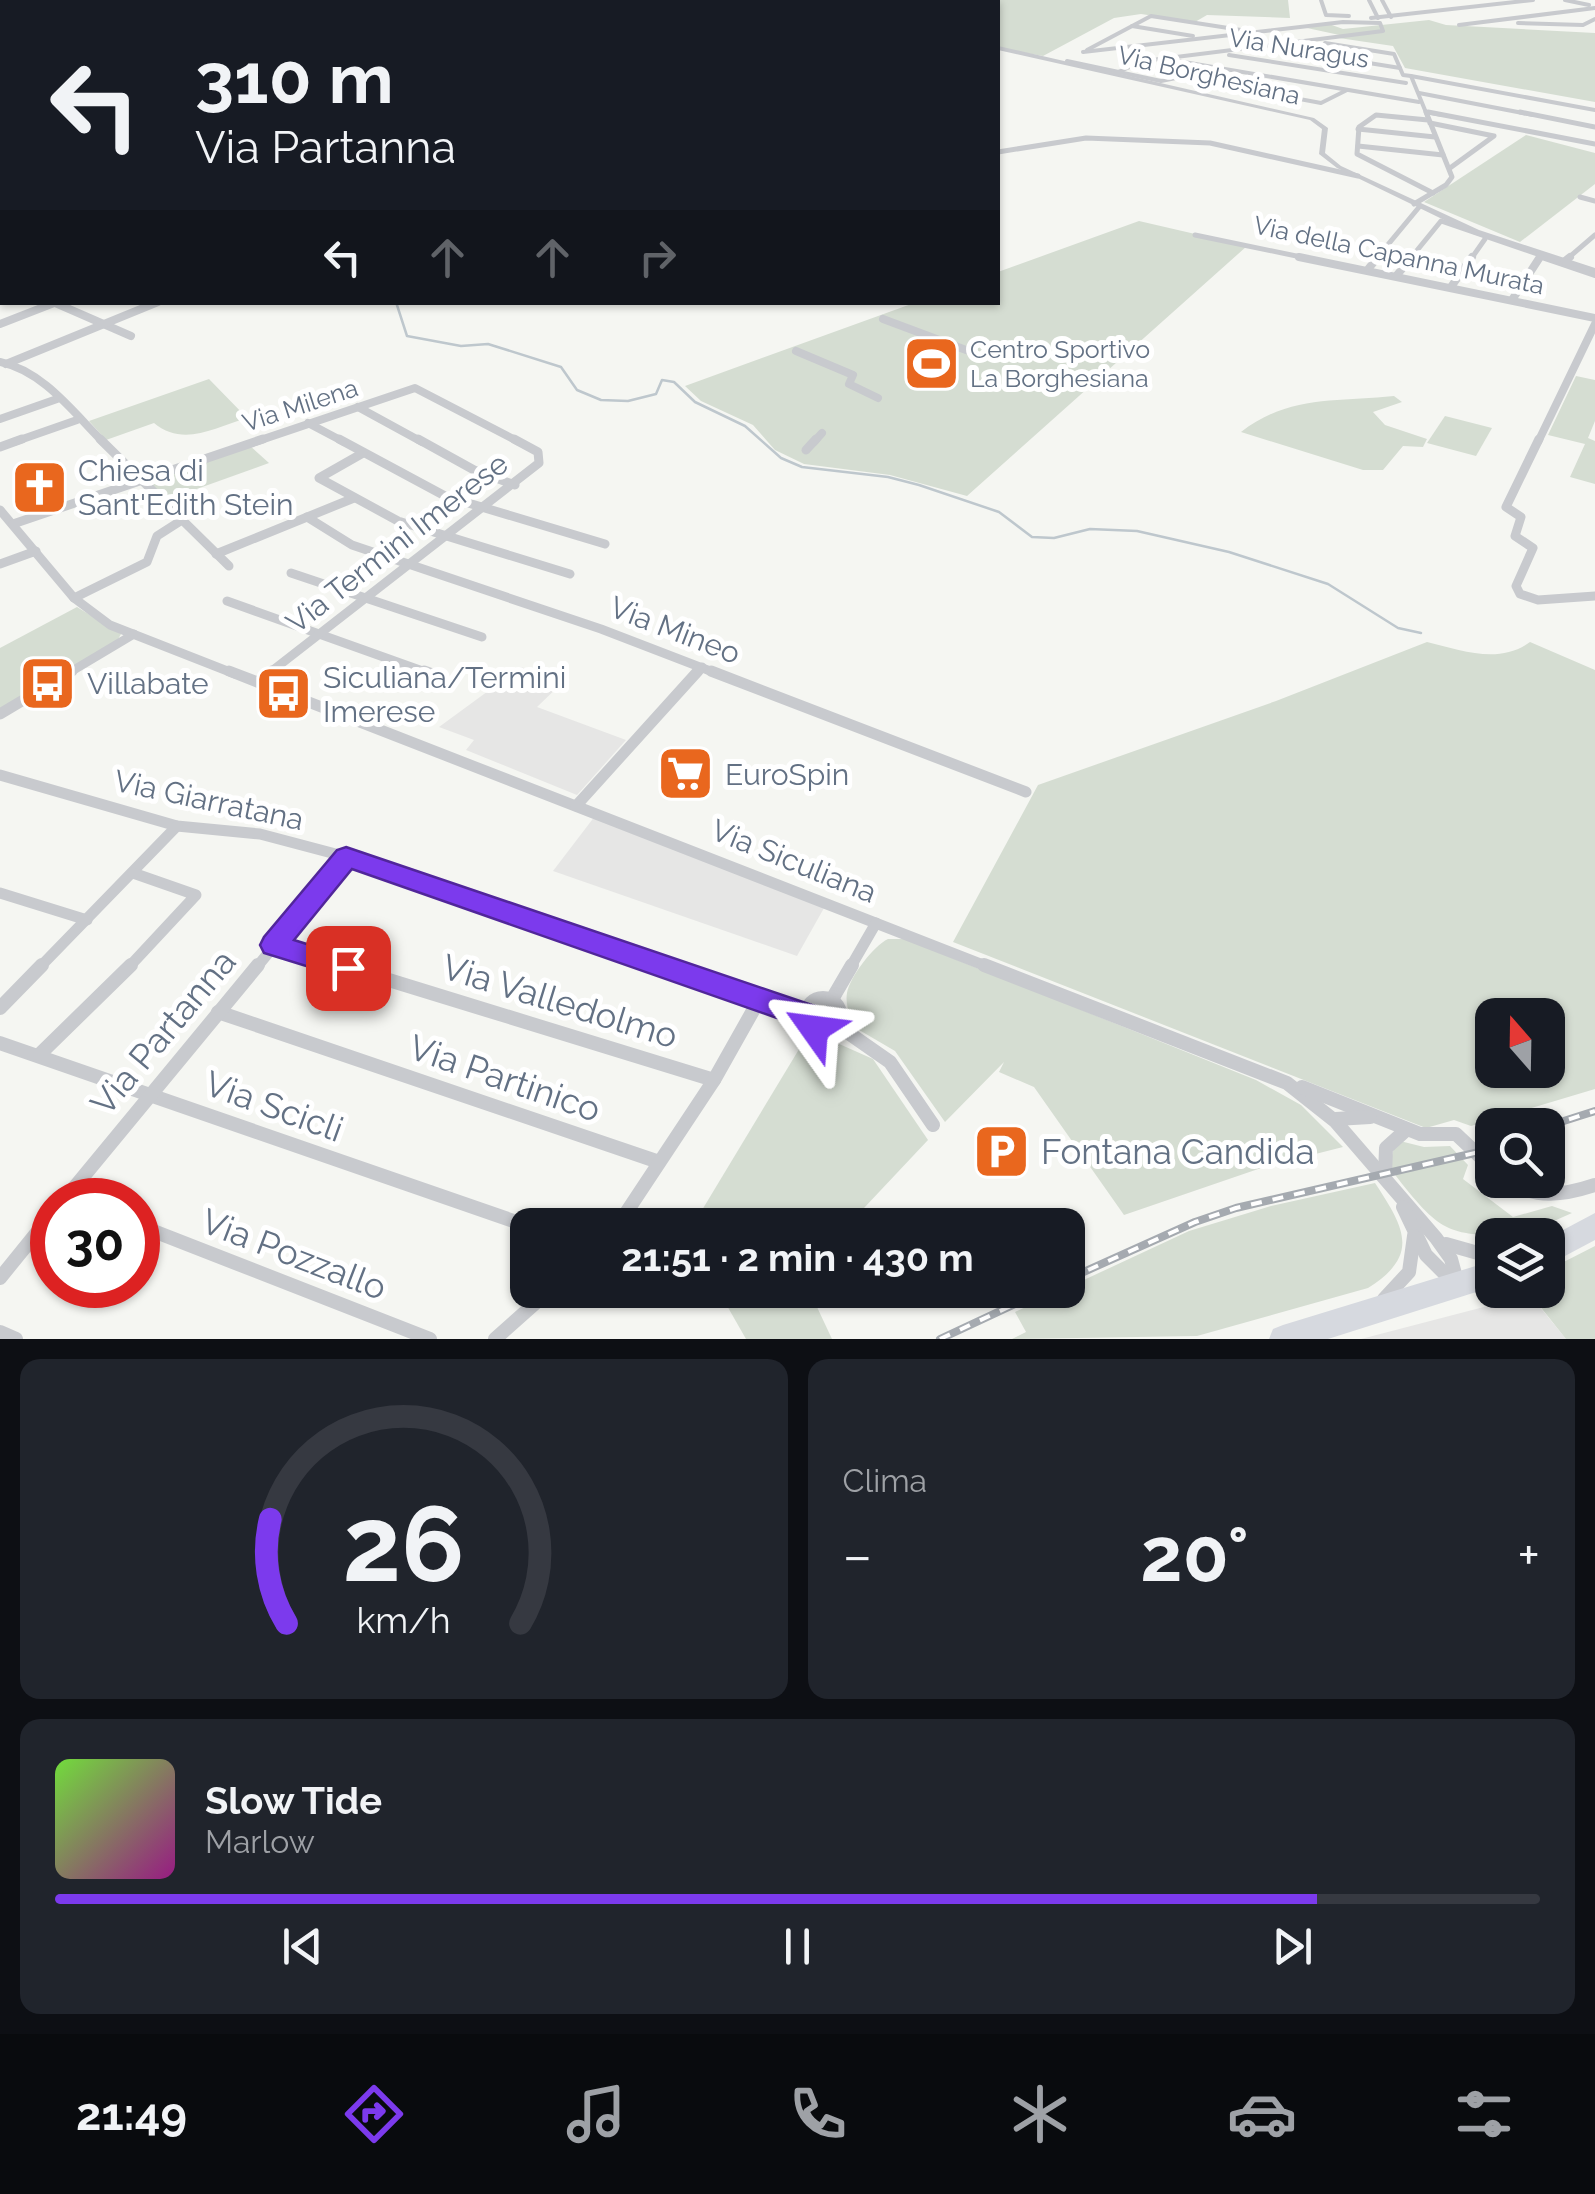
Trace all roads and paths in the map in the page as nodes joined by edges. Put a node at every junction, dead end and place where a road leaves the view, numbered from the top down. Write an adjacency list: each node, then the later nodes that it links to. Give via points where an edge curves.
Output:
1 (1321, 0): 13 (street, via 1326,15)
2 (1369, 0): 13 (street)
3 (1382, 0): 11 (street)
4 (1428, 0): 10 (street)
5 (1503, 0): 8 (street)
6 (1533, 0): 8 (street)
7 (1564, 0): 9 (street)
8 (1514, 2): 10 (street)
9 (1595, 7): 14 (street)
10 (1435, 12): 11 (street)
11 (1390, 17): 13 (street)
12 (1595, 19): 14 (street, via 1584,25)
13 (1379, 20): 17 (street); 22 (street, via 1382,32)
14 (1487, 22): 15 (street)
15 (1459, 25)
16 (1132, 26): 17 (street, via 1151,16); 18 (street); 19 (street)
17 (1257, 32): 19 (street)
18 (1112, 36): 21 (street); 25 (street)
19 (1209, 38): 20 (street)
20 (1188, 40): 25 (street); 26 (street, Via Nuragus)
21 (1144, 41)
22 (1314, 41): 23 (street); 30 (street, via 1394,54)
23 (1267, 46): 26 (street); 30 (street)
24 (1000, 48): 28 (street, Via Borghesiana)
25 (1082, 52): 28 (street)
26 (1216, 52): 27 (street); 31 (street, Via Nuragus)
27 (1165, 58): 29 (street); 32 (street)
28 (1065, 61): 29 (street); 45 (street, Via Borghesiana, via 1312,119 1326,128 1323,155)
29 (1118, 72): 32 (street, via 1321,104)
30 (1404, 73): 31 (street); 33 (street); 35 (street)
31 (1406, 84): 34 (street)
32 (1347, 90): 34 (street)
33 (1419, 93): 34 (street); 37 (street)
34 (1419, 102): 36 (street)
35 (1595, 110)
36 (1428, 118): 38 (street, via 1376,115); 39 (street); 40 (street); 44 (street, via 1494,136)
37 (1595, 126)
38 (1358, 129): 39 (street); 41 (street)
39 (1435, 137): 43 (street)
40 (1595, 144)
41 (1358, 146): 43 (street); 46 (street, via 1362,160)
42 (1000, 152): 45 (street, via 1084,138 1212,143)
43 (1443, 154): 44 (street)
44 (1450, 168): 46 (street, via 1450,182)
45 (1358, 176): 49 (street, Via Borghesiana)
46 (1433, 193): 49 (street)
47 (1580, 197): 48 (street)
48 (1595, 201)
49 (1418, 204): 53 (street, Via Borghesiana); 56 (street)
50 (1195, 234): 56 (street, Via della Capanna Murata)
51 (1595, 234): 55 (street)
52 (1486, 239): 54 (street, Via Borghesiana); 58 (street, Via Borghesiana, via 1441,221); 59 (street)
53 (1505, 241): 54 (street, Via Borghesiana); 55 (street, Via Borghesiana)
54 (1541, 255): 55 (street, Via Borghesiana); 57 (street, Via Borghesiana); 60 (street)
55 (1566, 260): 57 (street, Via Borghesiana)
56 (1369, 268): 58 (street, Via della Capanna Murata)
57 (1595, 271)
58 (1397, 275): 59 (street, Via della Capanna Murata)
59 (1451, 287): 60 (street, Via della Capanna Murata)
60 (1512, 300): 65 (street, Via della Capanna Murata)
61 (49, 305): 66 (street)
62 (58, 305): 67 (street)
63 (150, 305): 67 (street)
64 (883, 319): 69 (street)
65 (1595, 321): 100 (street, via 1507,509 1521,517 1515,536 1533,548 1516,587 1521,596)
66 (0, 324)
67 (99, 324): 68 (street); 71 (street)
68 (132, 336)
69 (966, 350)
70 (796, 352): 73 (street, via 853,375 848,384)
71 (2, 364): 74 (street, via 35,376)
72 (415, 388): 75 (street, Via Milena); 84 (street, Via Termini Imerese, via 536,449 538,463)
73 (878, 398)
74 (57, 399): 76 (street); 77 (street)
75 (358, 408): 78 (street, Via Milena); 84 (street)
76 (0, 419)
77 (77, 420): 80 (street); 83 (street)
78 (308, 423): 82 (street); 83 (street, Via Milena)
79 (822, 433): 81 (street)
80 (0, 447)
81 (806, 450)
82 (363, 453): 85 (street, via 319,477); 86 (street)
83 (141, 480): 89 (street); 90 (street, Via Milena)
84 (514, 485): 86 (street, Via Termini Imerese)
85 (354, 498): 88 (street); 91 (street)
86 (483, 509): 91 (street, Via Termini Imerese); 92 (street)
87 (0, 510): 90 (street, Via Siculiana)
88 (307, 516): 94 (street); 96 (street, Via Mineo, via 342,541)
89 (182, 520): 94 (street); 102 (street, via 156,536 149,560)
90 (13, 524): 93 (street, Via Siculiana)
91 (446, 536): 96 (street, Via Termini Imerese); 99 (street)
92 (605, 544)
93 (36, 551): 95 (street); 102 (street, Via Siculiana)
94 (216, 554): 97 (street)
95 (0, 564)
96 (408, 565): 101 (street, Via Termini Imerese); 107 (street, Via Mineo)
97 (229, 566)
98 (291, 573): 101 (street)
99 (570, 574)
100 (1595, 596)
101 (367, 597): 105 (street, Via Termini Imerese); 106 (street)
102 (74, 598): 104 (street, Via Siculiana, via 103,622)
103 (227, 601): 105 (street)
104 (134, 634): 109 (street, Via Siculiana); 110 (street)
105 (318, 636): 108 (street); 109 (street, Via Termini Imerese)
106 (482, 637)
107 (702, 667): 112 (street, Via Mineo); 113 (street)
108 (435, 674)
109 (259, 681): 113 (street, Via Siculiana)
110 (0, 714)
111 (0, 775): 114 (street, Via Giarratana)
112 (1026, 792)
113 (576, 806): 119 (street, Via Siculiana)
114 (177, 826): 115 (street, Via Giarratana, via 260,834); 116 (street)
115 (346, 857): 120 (street, Via Partanna); 121 (street, Via Giarratana)
116 (133, 874): 118 (street); 128 (street, via 196,895)
117 (0, 893): 118 (street)
118 (87, 920): 123 (street)
119 (876, 923): 122 (street); 130 (street, Via Siculiana)
120 (274, 945): 124 (street, Via Partanna); 129 (street, Via Valledolmo)
121 (760, 1000): 125 (street, Via Giarratana); 129 (street)
122 (831, 1001): 125 (street, via 814,1002); 126 (street, via 841,1012)
123 (0, 1008)
124 (218, 1012): 131 (street, Via Partanna); 137 (street, Via Partinico)
125 (804, 1015): 126 (street, via 814,1029)
126 (837, 1026): 134 (street, via 886,1058)
127 (0, 1043): 128 (street, Via Scicli)
128 (40, 1054): 131 (street, Via Scicli)
129 (714, 1080): 137 (street)
130 (1287, 1083): 132 (street); 133 (street, Via Siculiana)
131 (152, 1093): 138 (street, Via Partanna); 144 (street, Via Scicli)
132 (1378, 1117): 133 (street); 135 (street)
133 (1336, 1118): 139 (street, Via Siculiana)
134 (932, 1125)
135 (1406, 1130): 136 (street, via 1459,1136); 139 (street, via 1386,1148)
136 (1475, 1152)
137 (660, 1162): 143 (street)
138 (85, 1178)
139 (1387, 1181): 142 (street, Via Siculiana)
140 (1595, 1184): 141 (street)
141 (1565, 1192)
142 (1400, 1199): 147 (street); 148 (street)
143 (629, 1208)
144 (510, 1220)
145 (1595, 1226): 150 (main road)
146 (160, 1234): 159 (street, Via Pozzallo)
147 (1414, 1236): 154 (street); 156 (street, via 1414,1258 1403,1281)
148 (1438, 1240): 151 (street); 154 (street, via 1452,1259)
149 (30, 1241): 152 (street)
150 (1565, 1243)
151 (1475, 1254)
152 (0, 1278)
153 (1475, 1280): 154 (main road)
154 (1458, 1286): 156 (main road)
155 (529, 1308): 160 (street)
156 (1350, 1320): 161 (main road)
157 (0, 1332): 158 (street)
158 (16, 1339)
159 (430, 1339)
160 (494, 1339)
161 (1282, 1339)

